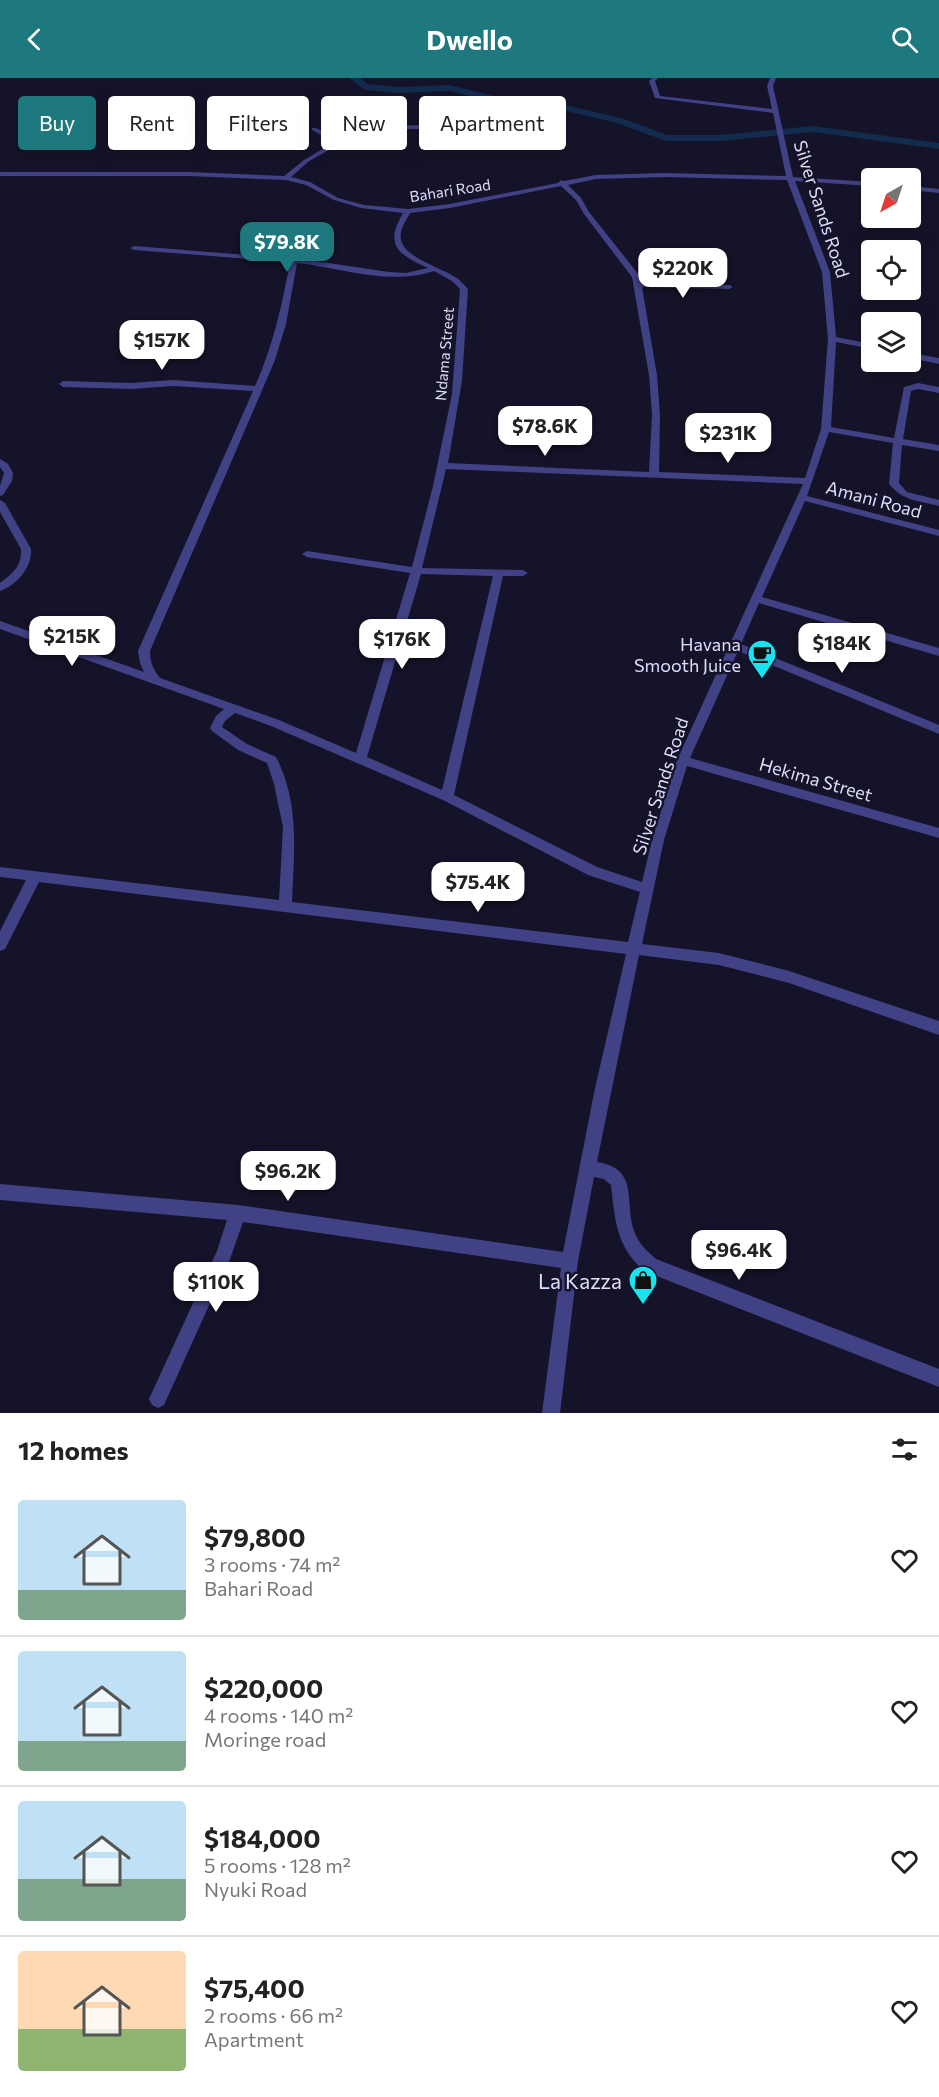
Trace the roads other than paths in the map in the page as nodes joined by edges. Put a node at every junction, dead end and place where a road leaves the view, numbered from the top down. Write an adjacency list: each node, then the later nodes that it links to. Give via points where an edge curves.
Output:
1 (655, 78): 3 (street, via 652,81 657,97)
2 (773, 78): 3 (street, Silver Sands Road, via 770,86)
3 (775, 111): 9 (street, Silver Sands Road)
4 (314, 129): 5 (street)
5 (321, 133)
6 (325, 150): 8 (street)
7 (0, 174): 8 (street, Bahari Road)
8 (286, 178): 14 (street, Bahari Road, via 308,183 336,199 363,207)
9 (790, 178): 10 (street, Bahari Road, via 631,175); 11 (street, Bahari Road); 20 (street, Silver Sands Road, via 826,272)
10 (561, 182): 14 (street, Bahari Road); 18 (street, via 579,199)
11 (861, 183)
12 (921, 189): 13 (street)
13 (939, 191)
14 (408, 211): 17 (street, Ndama Street, via 401,222 397,243 404,253)
15 (134, 248): 16 (street)
16 (294, 261): 17 (street, via 410,275); 25 (street, via 282,324)
17 (434, 269): 31 (street, Ndama Street, via 459,281 464,289 456,392)
18 (638, 285): 19 (street); 32 (street, via 655,405)
19 (729, 287)
20 (832, 339): 21 (street); 27 (street, Silver Sands Road)
21 (861, 345)
22 (921, 357): 23 (street)
23 (939, 361)
24 (63, 384): 25 (street, via 173,383)
25 (258, 389): 48 (street, via 144,651 148,672)
26 (939, 390): 28 (street, via 918,386 907,389)
27 (826, 429): 28 (street); 33 (street, Silver Sands Road)
28 (898, 441): 29 (street); 37 (street, via 896,487 910,496)
29 (939, 448)
30 (0, 462): 34 (street, via 10,473)
31 (442, 466): 32 (street); 40 (street)
32 (654, 474): 33 (street)
33 (809, 481): 35 (street, Silver Sands Road)
34 (0, 493)
35 (801, 497): 38 (street, Amani Road); 44 (street, Silver Sands Road)
36 (0, 503): 43 (street, via 27,557 19,574)
37 (939, 503)
38 (939, 533)
39 (308, 554): 40 (street)
40 (416, 571): 41 (street); 51 (street)
41 (499, 573): 42 (street); 53 (street)
42 (523, 573)
43 (0, 588)
44 (755, 598): 46 (street, Silver Sands Road); 47 (street)
45 (0, 625): 48 (street)
46 (734, 645): 50 (street); 52 (street, Silver Sands Road)
47 (939, 652)
48 (157, 681): 49 (street)
49 (233, 708): 51 (street); 58 (street, via 216,728 253,754 272,760 280,784 289,826)
50 (939, 730)
51 (360, 759): 53 (street)
52 (683, 760): 54 (street, Hekima Street); 57 (street, Silver Sands Road, via 658,840)
53 (447, 797): 57 (street, via 593,871)
54 (939, 833)
55 (0, 872): 56 (street)
56 (35, 876): 58 (street); 59 (street)
57 (648, 889): 60 (street, Silver Sands Road)
58 (285, 907): 60 (street)
59 (0, 945)
60 (633, 948): 61 (street, via 719,959); 62 (street, Silver Sands Road)
61 (939, 1028)
62 (588, 1170): 65 (street, Silver Sands Road); 66 (street, via 604,1170 619,1182 628,1240 636,1254 650,1265)
63 (0, 1192): 64 (street)
64 (238, 1213): 65 (street); 67 (street)
65 (570, 1261): 68 (street, Silver Sands Road)
66 (939, 1377)
67 (158, 1399)
68 (551, 1413)

